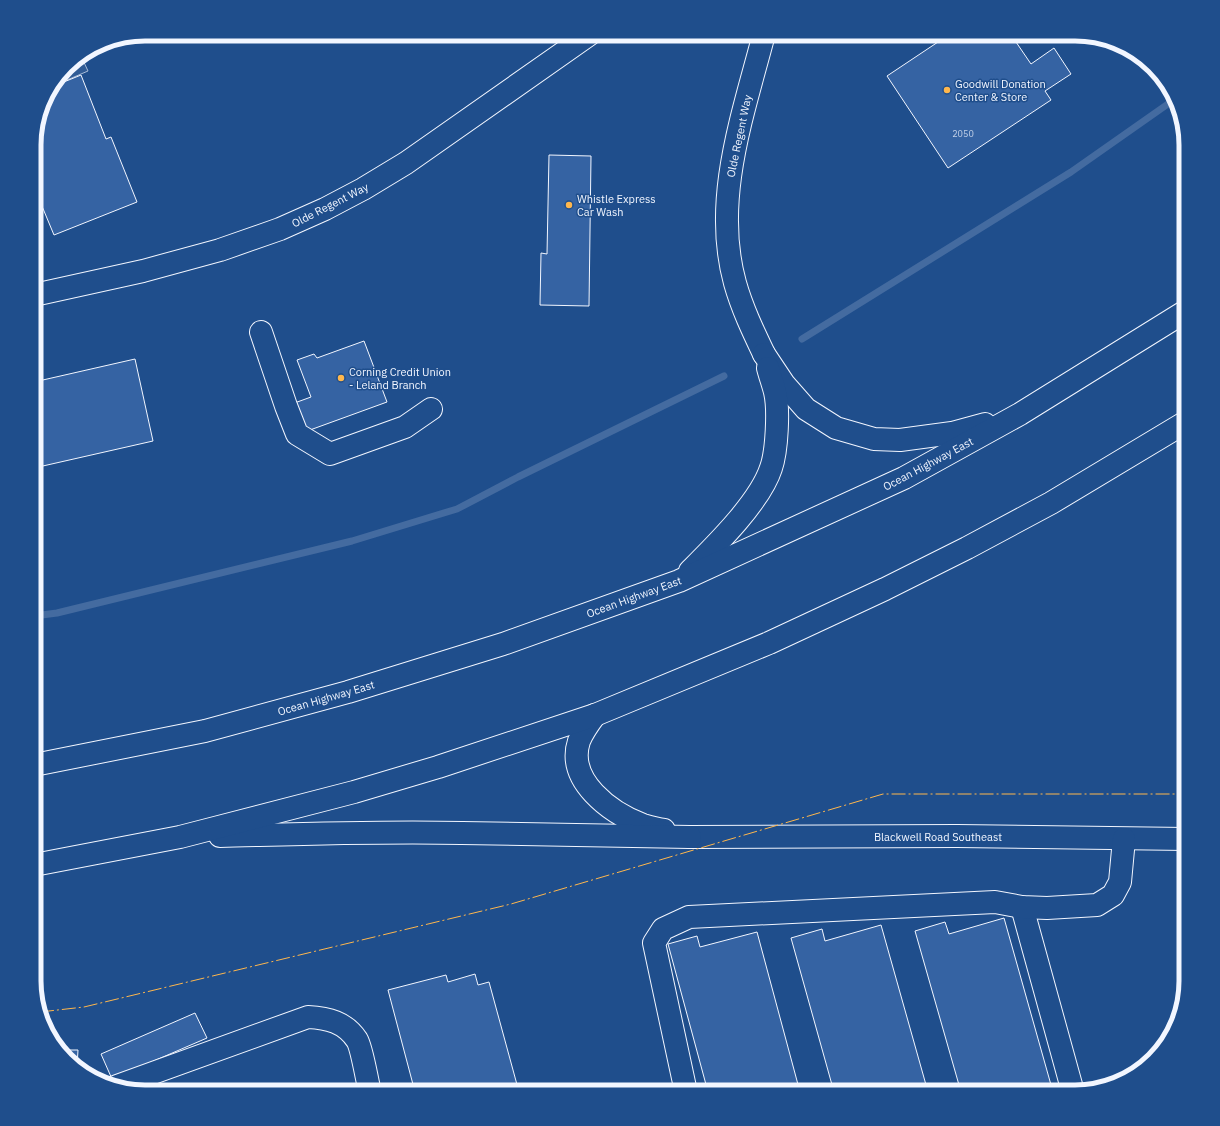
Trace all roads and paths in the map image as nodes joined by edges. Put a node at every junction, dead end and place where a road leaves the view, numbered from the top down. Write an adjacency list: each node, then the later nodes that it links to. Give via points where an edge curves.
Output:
1 (580, 41): 3 (main road, Olde Regent Way, via 406,164 325,209 280,229 220,250 143,271)
2 (762, 41): 6 (main road, Olde Regent Way, via 736,141 727,213 728,249 735,283)
3 (41, 293)
4 (1179, 315): 8 (main road, Ocean Highway East)
5 (262, 332): 7 (main road, via 297,434 330,454 405,427)
6 (764, 354): 8 (main road, via 784,384 806,409 836,428 874,439 900,440 952,433); 10 (main road, via 775,392 775,446 771,468 762,488 747,509 715,546)
7 (431, 409)
8 (1020, 414): 10 (main road, Ocean Highway East, via 904,478)
9 (1179, 426): 11 (main road, via 1051,503 885,589 769,643)
10 (679, 581): 12 (main road, Ocean Highway East, via 503,644 348,692 205,731)
11 (595, 715): 13 (main road, via 354,792); 14 (main road, via 584,731 577,752 584,781 602,801 622,815 644,825)
12 (41, 765)
13 (180, 837): 14 (main road, via 375,833); 17 (main road)
14 (690, 837): 15 (main road, Blackwell Road Southeast, via 957,836)
15 (1124, 839): 16 (main road, Blackwell Road Southeast); 18 (main road, via 1120,882 1113,895 1097,905)
16 (1179, 839)
17 (41, 864)
18 (1022, 908): 21 (main road, via 995,902 689,917 663,929 654,943); 22 (main road)
19 (125, 1083): 20 (main road, via 308,1017 336,1022 358,1041)
20 (368, 1085)
21 (684, 1085)
22 (1071, 1085)

